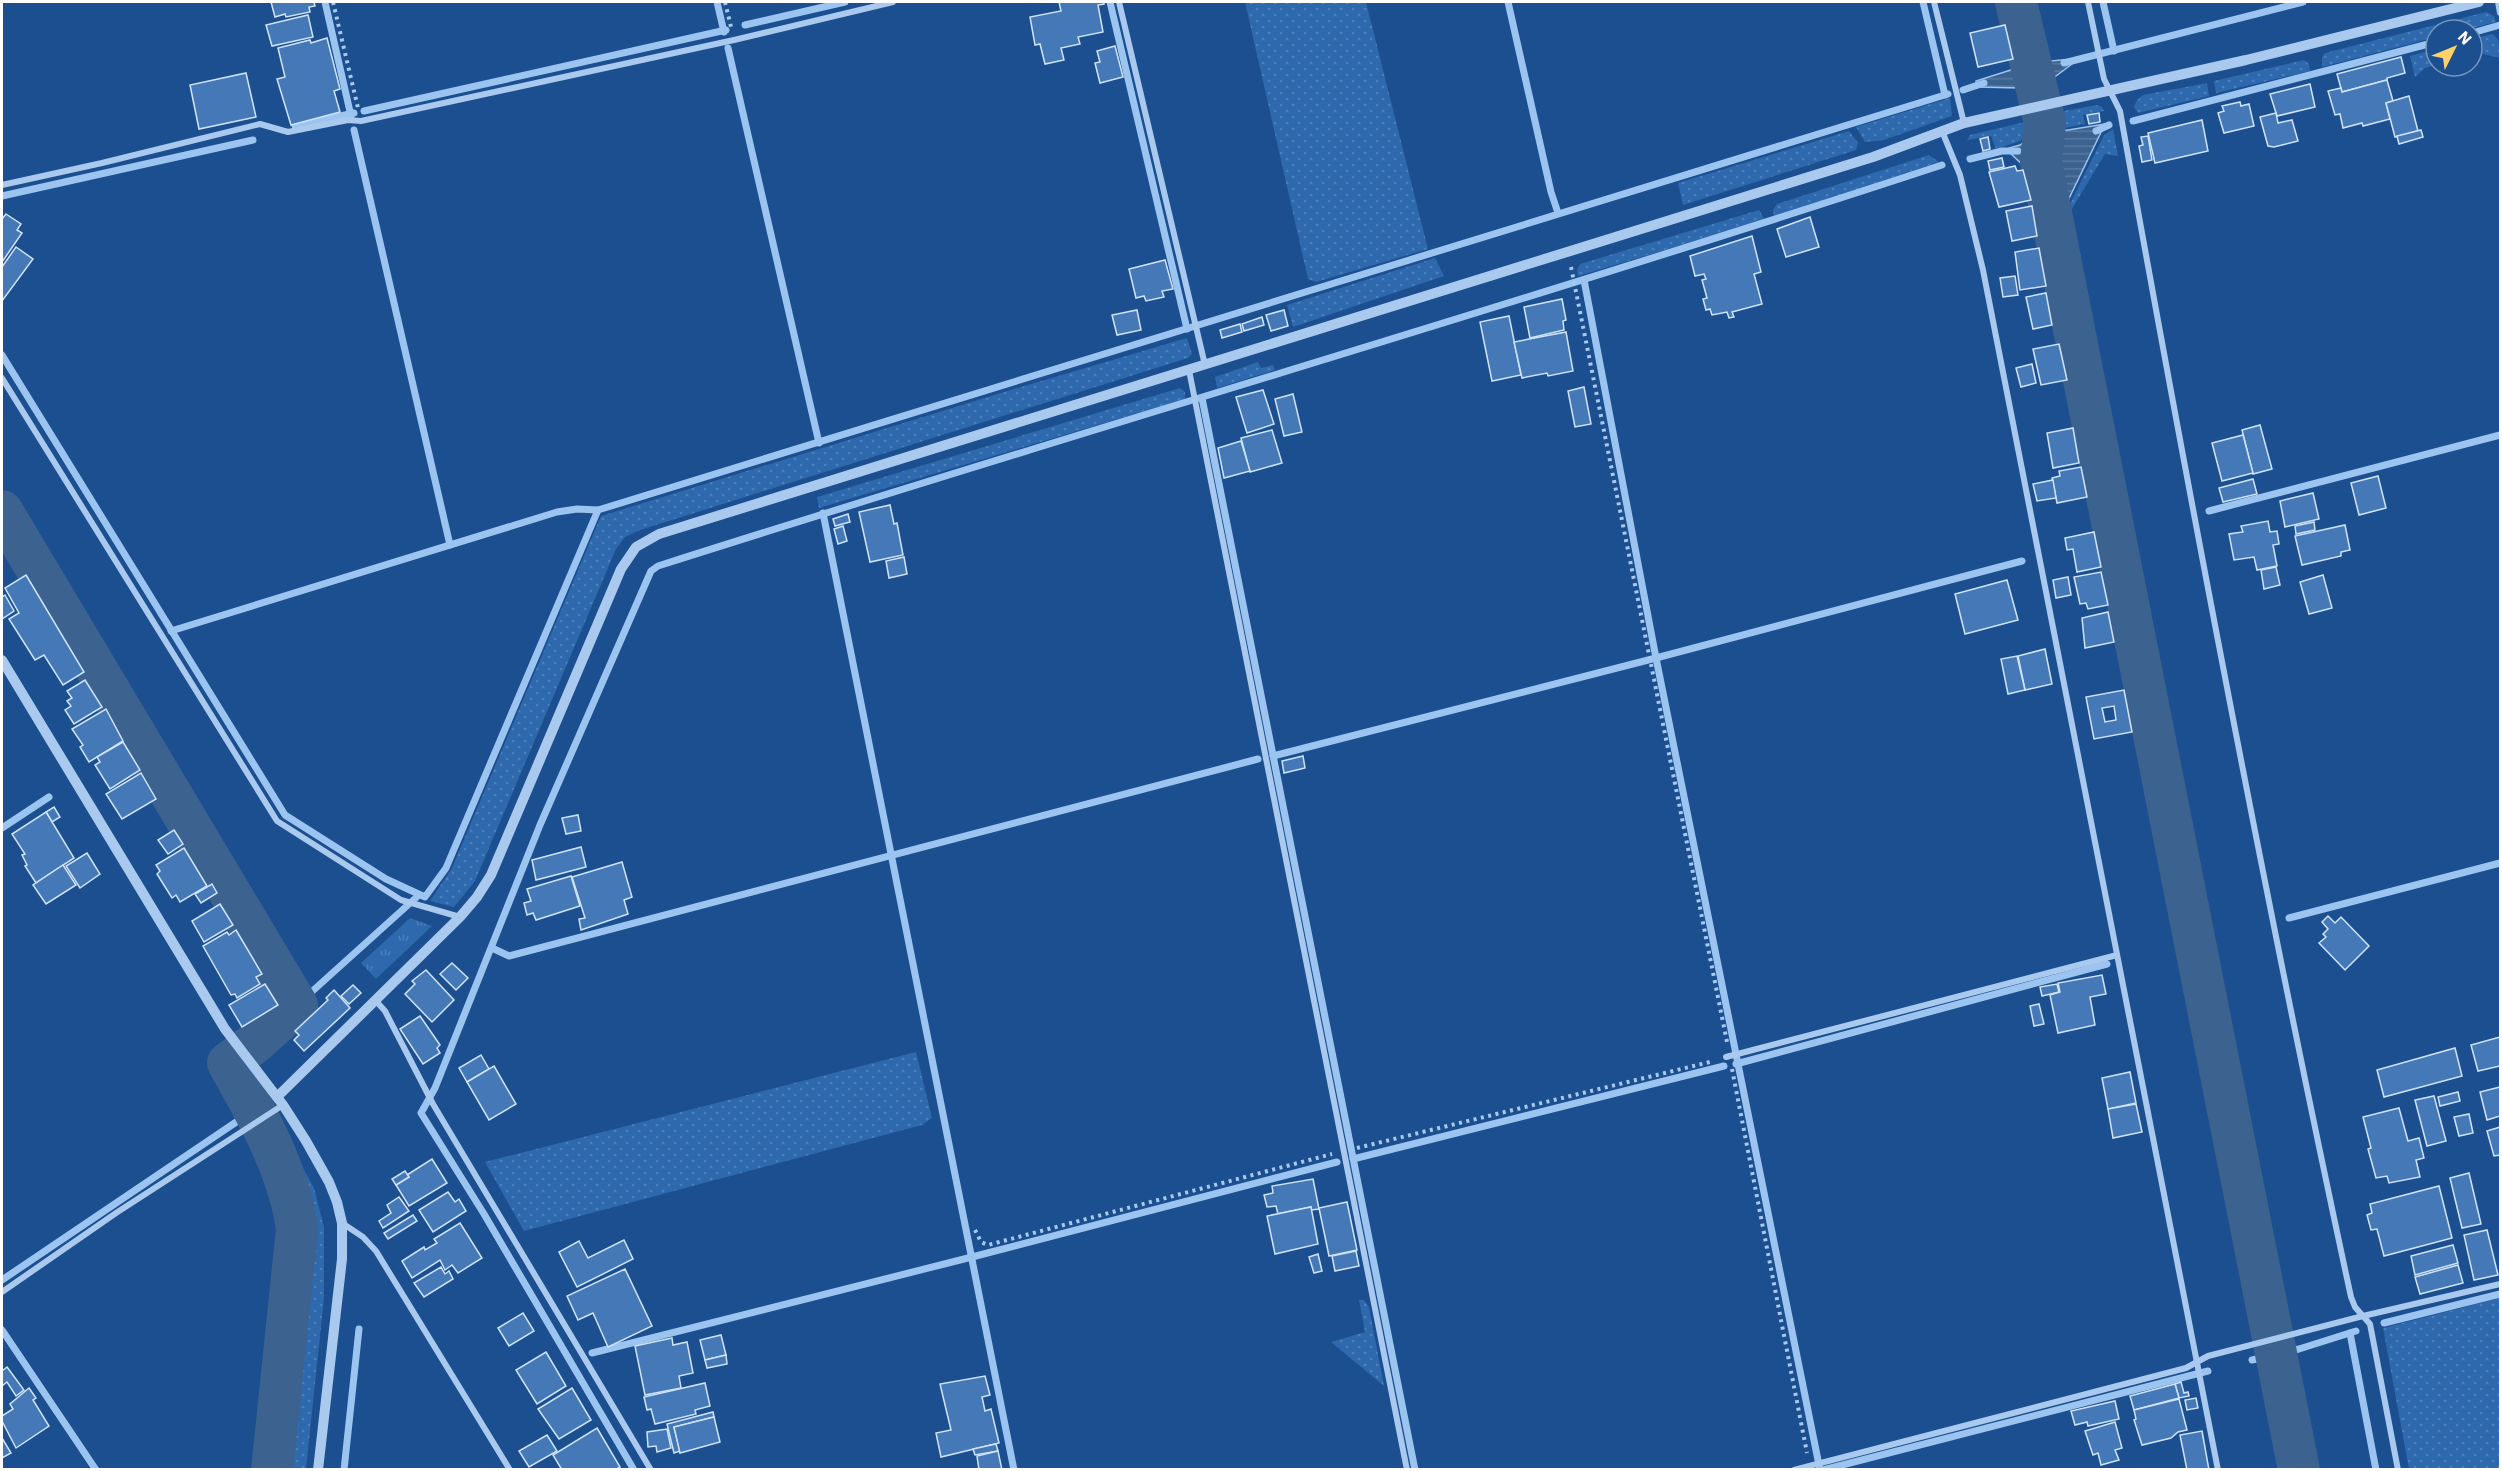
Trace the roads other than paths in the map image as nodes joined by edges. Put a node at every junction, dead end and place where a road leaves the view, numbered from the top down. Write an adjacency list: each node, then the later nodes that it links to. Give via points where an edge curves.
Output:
1 (893, 2): 11 (street, via 361,121 288,132 260,124)
2 (1119, 2): 12 (street)
3 (1934, 2): 9 (street)
4 (2088, 2): 8 (street, via 2104,79)
5 (2479, 2): 8 (street)
6 (2498, 2): 7 (street)
7 (2500, 14)
8 (2110, 90): 9 (street); 24 (street, via 2120,111 2173,405 2316,1133 2351,1297)
9 (1964, 123): 10 (street)
10 (1942, 131): 12 (street, via 1873,157); 17 (street, via 1960,175 1983,270)
11 (2, 185)
12 (1205, 365): 13 (street)
13 (1189, 370): 16 (street, via 660,534 636,547 621,569 490,875); 29 (street)
14 (2, 378): 16 (street, via 277,821 401,900)
15 (2, 660): 20 (street, via 225,1029)
16 (460, 917): 18 (street)
17 (2117, 955): 19 (street); 25 (street)
18 (376, 1001): 20 (street); 28 (street)
19 (1729, 1057)
20 (280, 1101): 21 (street, via 329,1182); 23 (street, via 268,1115)
21 (342, 1223): 26 (street, via 342,1259); 27 (street, via 376,1251)
22 (2500, 1284): 24 (street)
23 (2, 1292)
24 (2363, 1316): 25 (street); 32 (street, via 2370,1324)
25 (2197, 1362): 30 (street); 31 (street)
26 (318, 1470)
27 (510, 1470)
28 (651, 1470)
29 (1407, 1470)
30 (1794, 1470)
31 (2218, 1470)
32 (2397, 1470)

